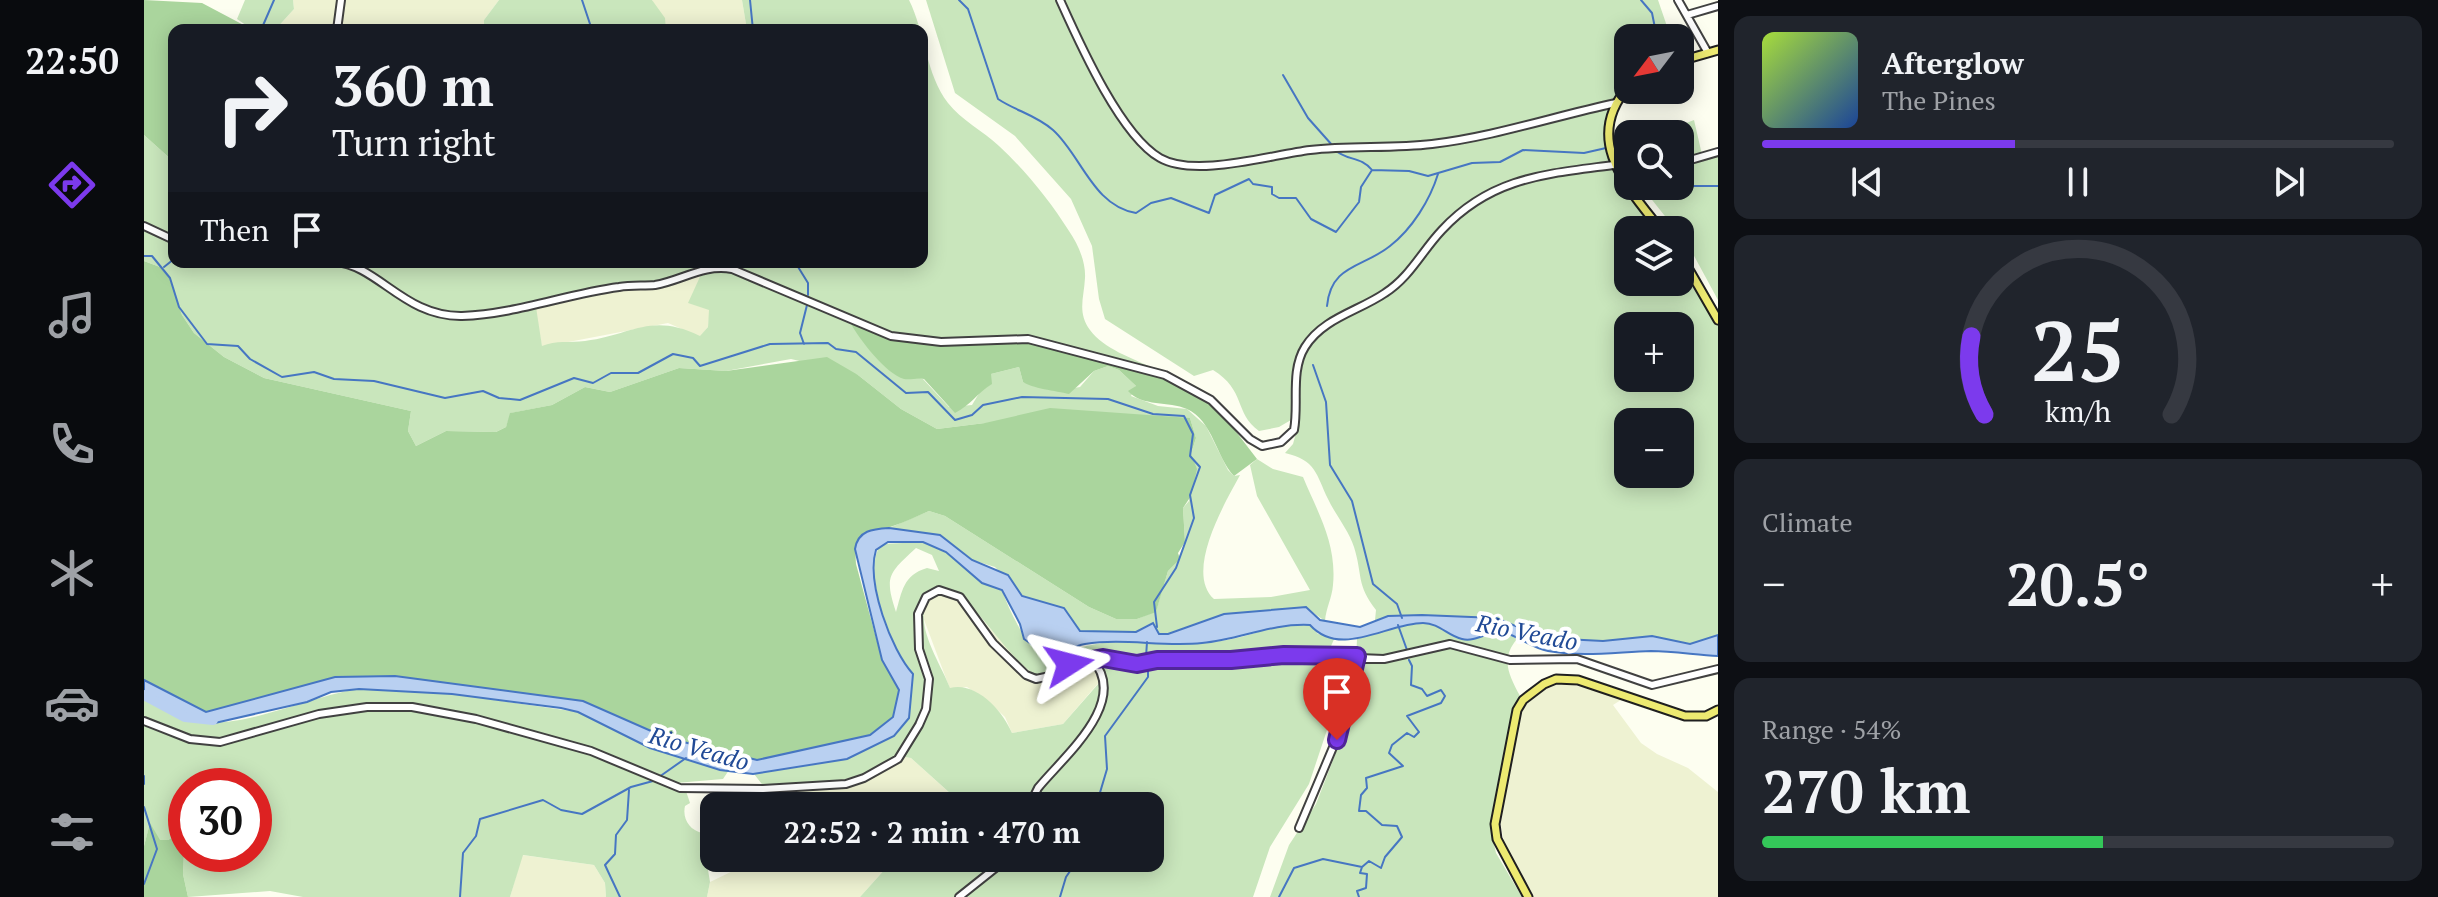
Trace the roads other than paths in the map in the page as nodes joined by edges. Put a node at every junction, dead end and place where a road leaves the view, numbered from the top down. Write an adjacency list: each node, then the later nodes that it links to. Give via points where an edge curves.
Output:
1 (341, 0): 6 (street)
2 (1060, 0): 10 (street, via 1133,134 1160,158 1180,165 1314,149 1433,144)
3 (1678, 0): 5 (street)
4 (1718, 6): 5 (street)
5 (1687, 15): 8 (street)
6 (338, 24)
7 (1718, 50): 8 (main road)
8 (1708, 53): 9 (main road)
9 (1694, 57)
10 (1614, 103)
11 (1616, 104): 14 (main road, via 1610,131)
12 (1718, 152): 13 (street)
13 (1694, 159)
14 (1613, 165): 18 (street, via 1524,178 1462,212 1397,284 1335,319 1309,342 1299,363 1294,430 1268,446 1255,443 1200,392 1165,375 1028,339 941,342 891,336 732,269)
15 (144, 226): 16 (street)
16 (168, 237)
17 (353, 268): 19 (street, via 421,308 459,316 657,284)
18 (710, 268)
19 (710, 268)
20 (1694, 278): 21 (main road)
21 (1718, 320)
22 (1357, 656): 23 (street, via 1137,664); 24 (street, via 1392,658 1450,644 1510,660 1577,659 1652,685); 28 (street, via 1342,726)
23 (1092, 659): 26 (street, via 1074,661 1044,678 1030,678 984,633 960,597 935,591 918,614 919,649 929,679 926,709 913,737 890,765 835,785 680,788 591,751 412,707 319,714 220,742 190,739); 27 (street, via 1104,680 1102,700 1081,739)
24 (1718, 669)
25 (1718, 710): 31 (main road, via 1685,716 1569,678 1544,684 1523,700 1513,725 1495,824 1503,853)
26 (144, 721)
27 (1036, 792)
28 (1299, 828)
29 (990, 872): 30 (street)
30 (959, 897)
31 (1528, 897)

